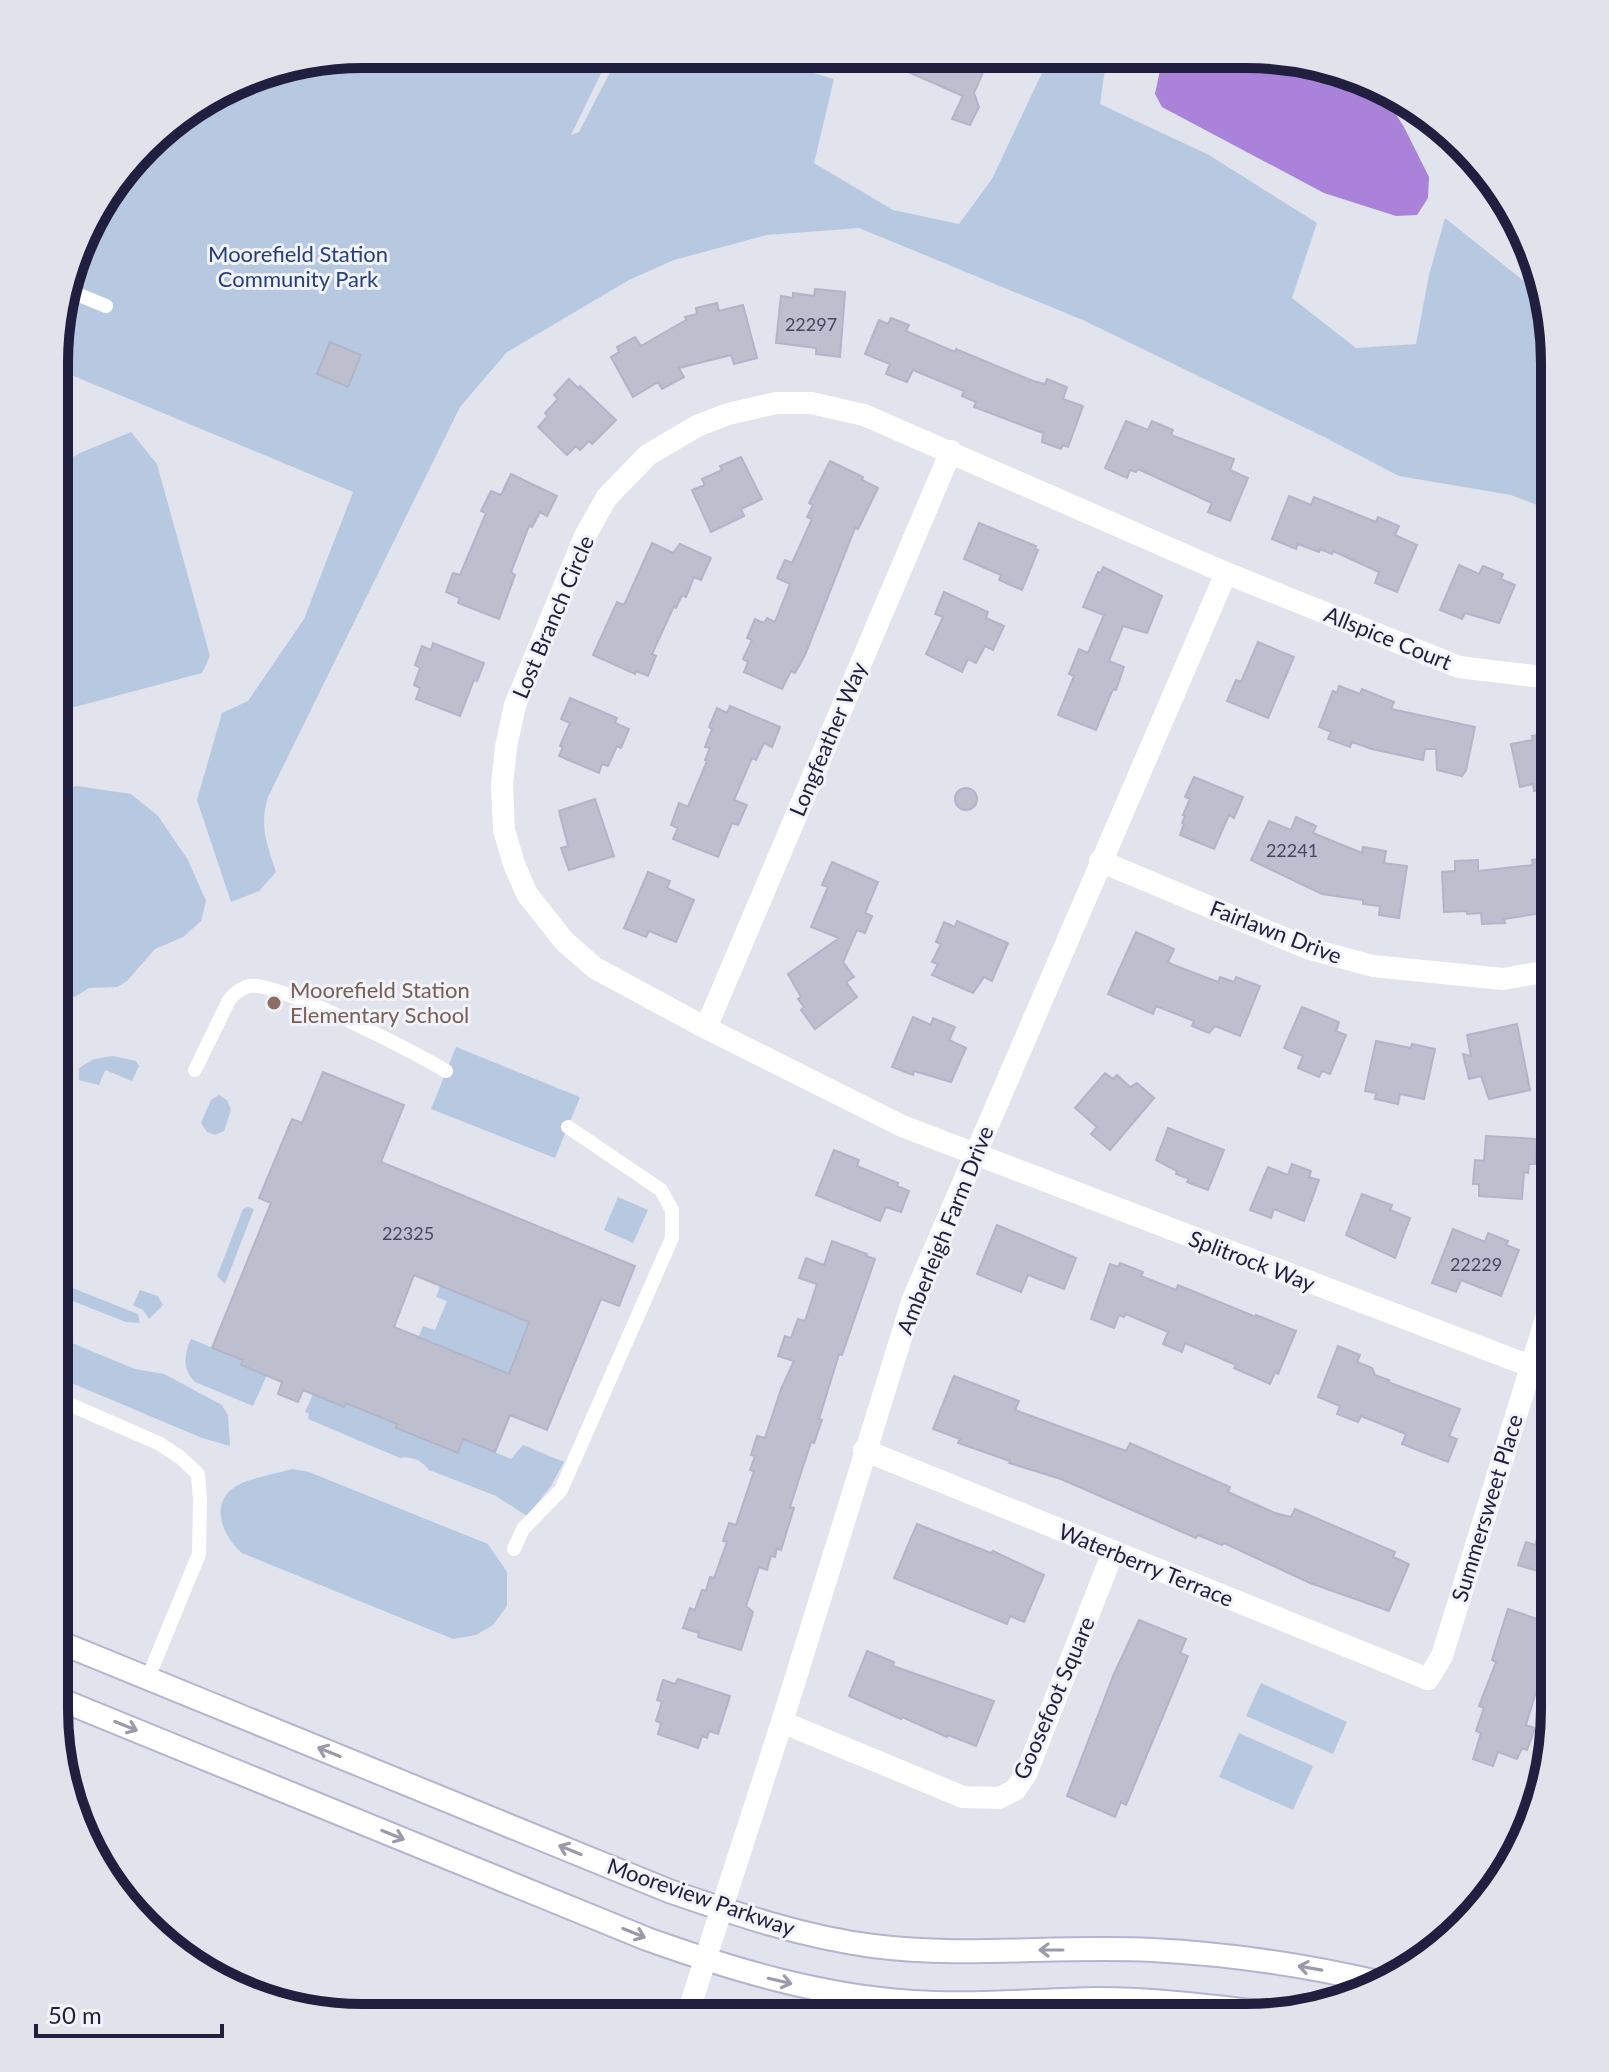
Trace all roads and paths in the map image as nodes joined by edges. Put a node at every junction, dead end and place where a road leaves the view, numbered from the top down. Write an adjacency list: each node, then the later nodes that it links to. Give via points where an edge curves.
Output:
1 (76, 294): 2 (lane)
2 (106, 306)
3 (951, 451): 4 (street, Lost Branch Circle); 8 (street, Longfeather Way); 8 (street, Lost Branch Circle, via 837,408 811,403 759,406 697,426 648,455 607,497 585,536 515,705 502,785 504,830 527,894 564,941 595,968)
4 (1226, 573): 5 (street, Allspice Court, via 1459,667); 6 (street, Amberleigh Farm Drive)
5 (1541, 677)
6 (1100, 861): 7 (street, Fairlawn Drive, via 1310,949 1373,966 1503,979); 12 (street, Amberleigh Farm Drive)
7 (1541, 972)
8 (706, 1028): 12 (street, Lost Branch Circle, via 889,1119)
9 (195, 1070): 10 (lane, via 229,1000 248,986 313,1005)
10 (446, 1071)
11 (568, 1127): 17 (lane, via 661,1190 672,1210 672,1238 561,1490 523,1529)
12 (975, 1155): 14 (street, Splitrock Way); 16 (street, Amberleigh Farm Drive, via 913,1299)
13 (1541, 1332): 14 (street, Summersweet Place)
14 (1530, 1366): 21 (street, Summersweet Place, via 1442,1656)
15 (68, 1404): 20 (lane, via 158,1443 198,1474 199,1554)
16 (864, 1450): 18 (street, Waterberry Terrace); 23 (street, Amberleigh Farm Drive)
17 (514, 1549)
18 (1113, 1552): 21 (street, Waterberry Terrace); 23 (street, Goosefoot Square, via 1026,1774 1015,1790 999,1798 963,1797)
19 (68, 1646): 20 (street, Mooreview Parkway)
20 (148, 1678): 24 (street, Mooreview Parkway, one-way to 20)
21 (1428, 1679)
22 (68, 1703): 25 (street, one-way to 25)
23 (782, 1722): 24 (street, Amberleigh Farm Drive)
24 (720, 1909): 25 (street, Amberleigh Farm Drive); 26 (street, Mooreview Parkway, one-way to 24, via 1289,1965 1152,1950 876,1947 819,1938)
25 (705, 1960): 27 (street, Amberleigh Farm Drive); 28 (street, one-way to 28, via 842,1995 915,2002 1100,1999)
26 (1364, 1980)
27 (691, 2004)
28 (1194, 2004)

